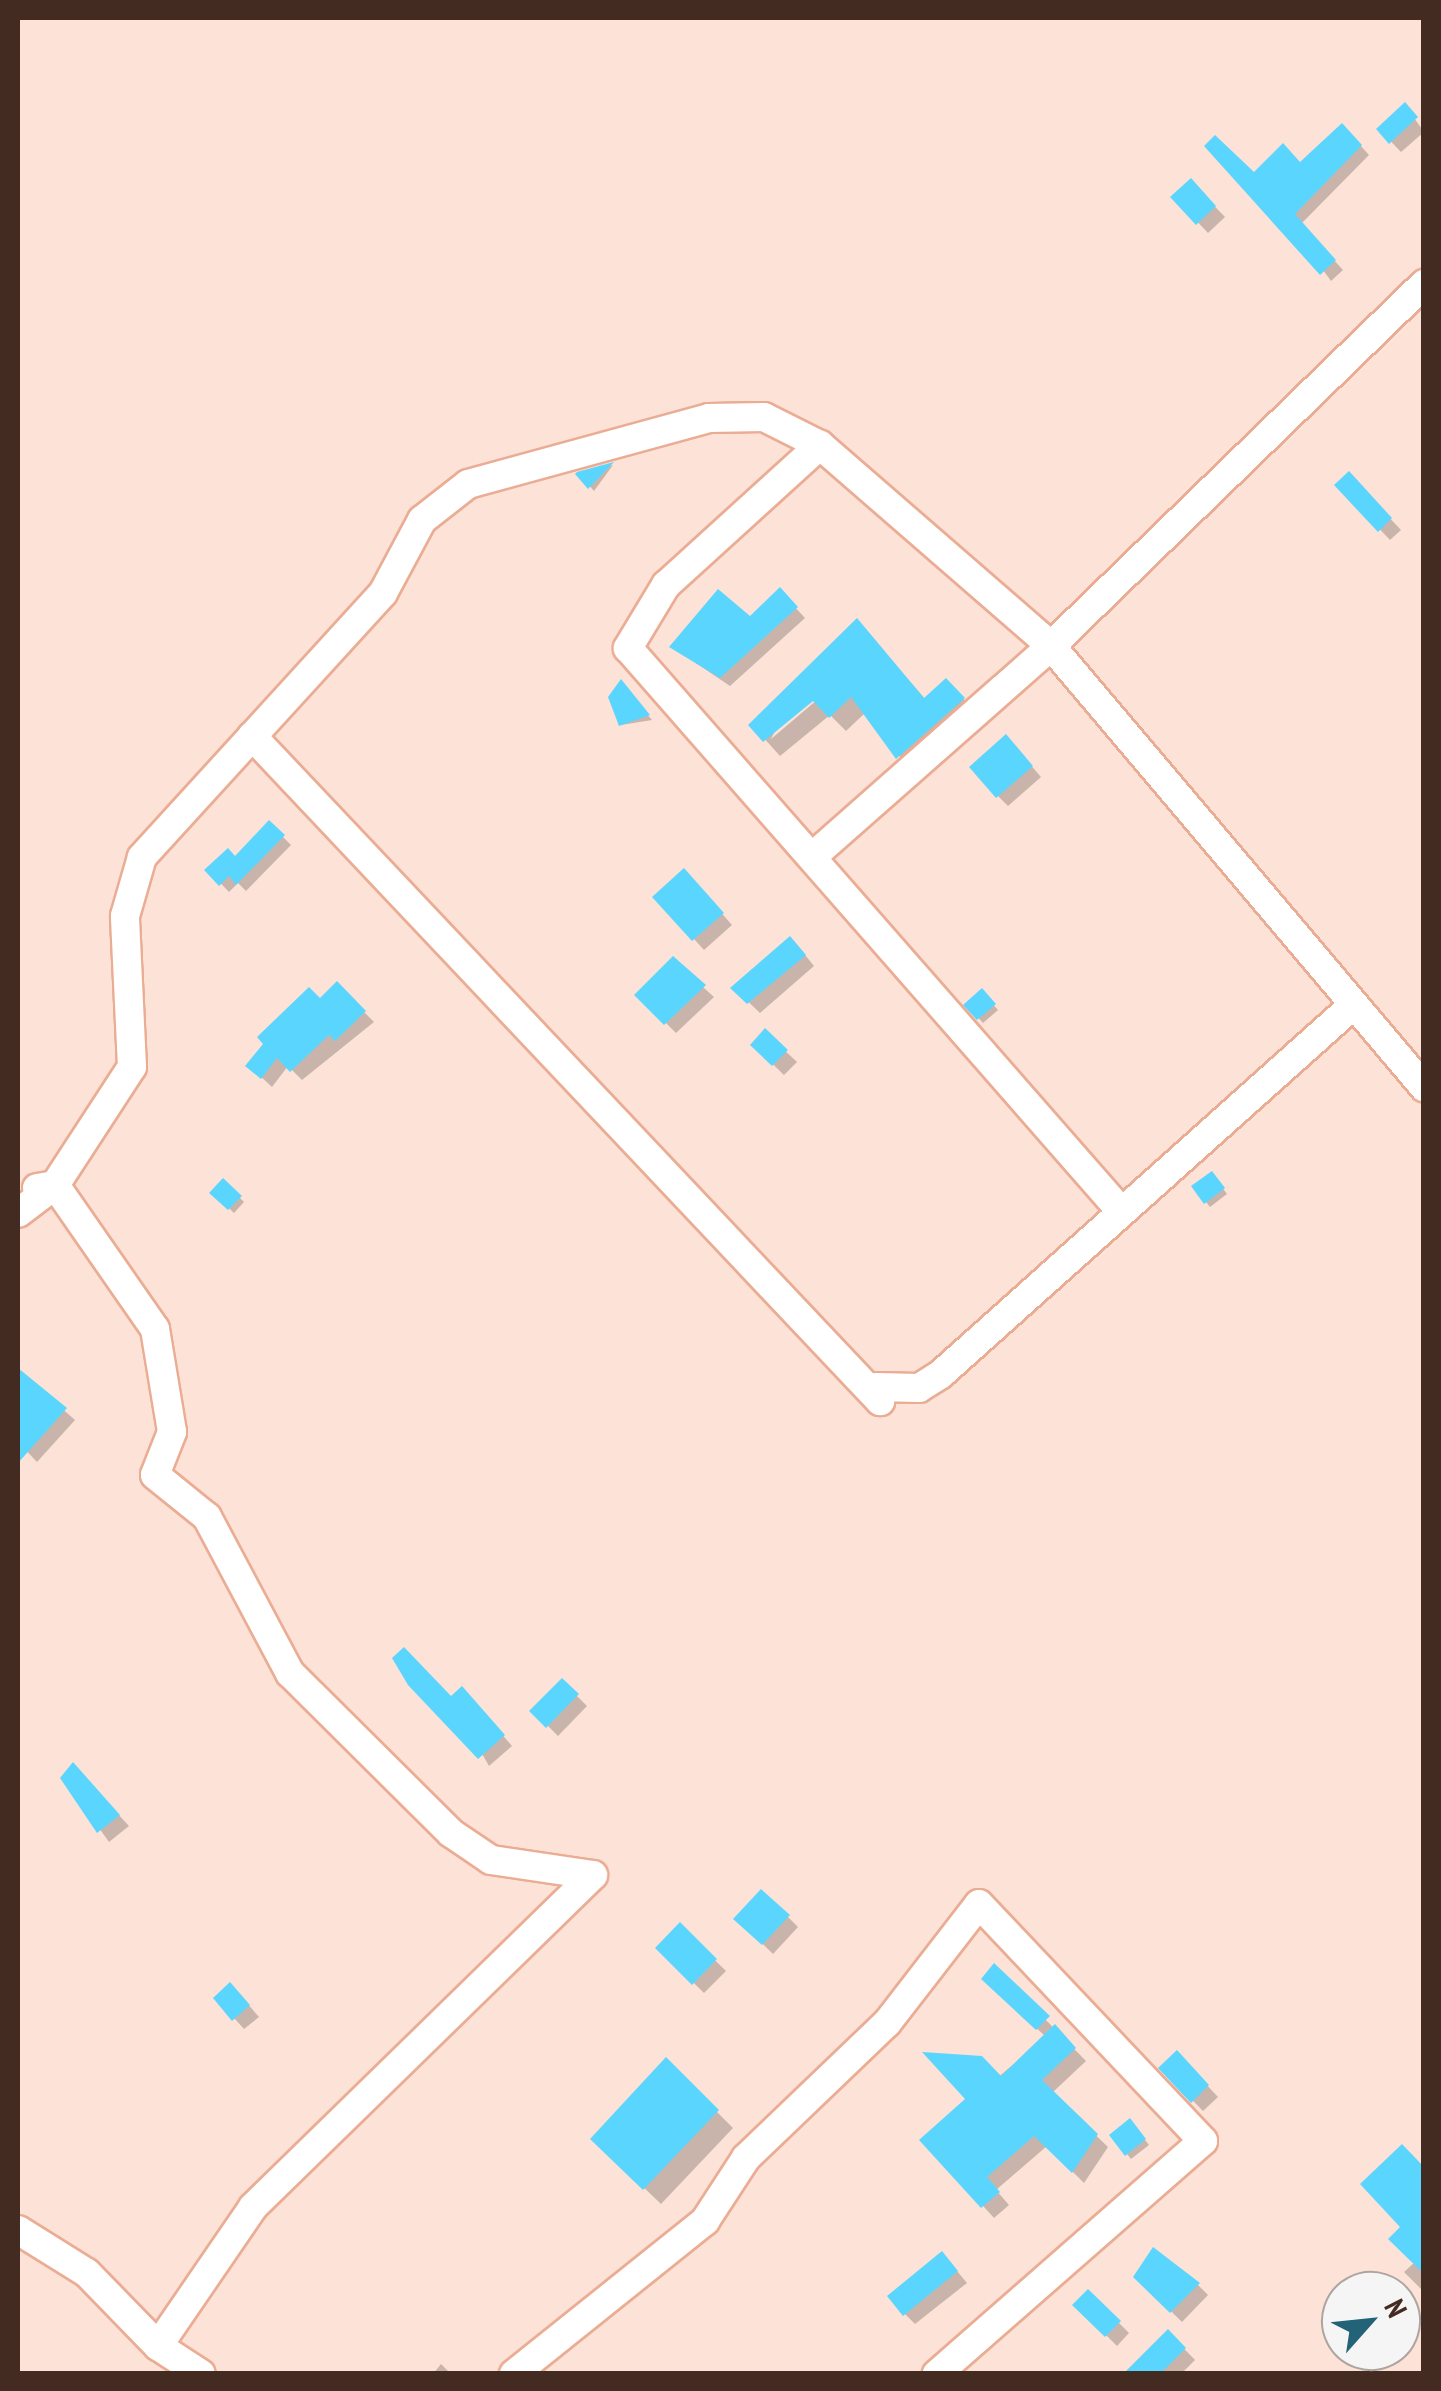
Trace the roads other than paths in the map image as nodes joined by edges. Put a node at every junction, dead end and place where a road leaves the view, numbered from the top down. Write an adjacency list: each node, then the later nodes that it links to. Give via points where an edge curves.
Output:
1 (1424, 284): 3 (street)
2 (820, 445): 3 (street); 4 (street, via 764,417 709,418 468,484 422,520 383,593); 5 (street, via 666,585 628,648)
3 (1051, 646): 5 (street); 6 (street)
4 (252, 736): 8 (street, via 142,856 125,916 132,1067); 10 (street, via 880,1401 877,1387 919,1388 942,1374)
5 (812, 857): 10 (street)
6 (1350, 1008): 7 (street); 10 (street)
7 (1424, 1087)
8 (55, 1184): 9 (street); 11 (street); 13 (street, via 154,1329 172,1432 155,1476 207,1517 290,1674 394,1783 491,1860 593,1874 254,2207)
9 (18, 1190)
10 (1120, 1210)
11 (18, 1213)
12 (18, 2230): 13 (street, via 88,2273)
13 (158, 2346): 14 (street)
14 (201, 2374)
15 (514, 2374): 16 (street, via 705,2221 746,2158 887,2023 979,1904 1203,2142)
16 (937, 2374)

